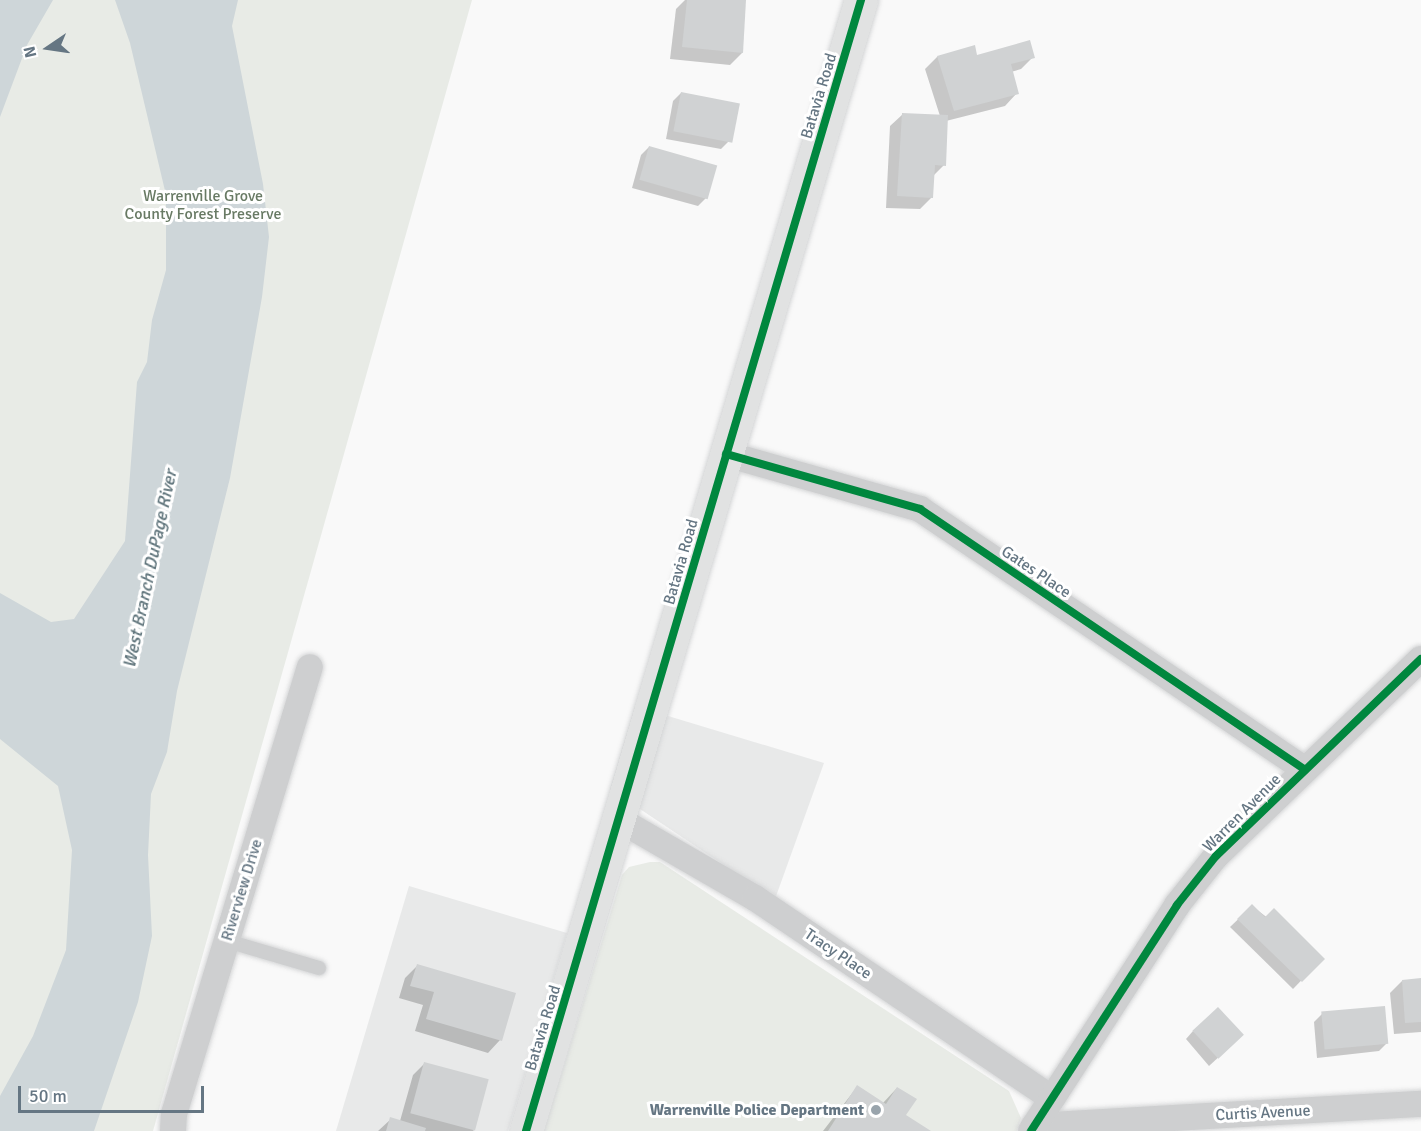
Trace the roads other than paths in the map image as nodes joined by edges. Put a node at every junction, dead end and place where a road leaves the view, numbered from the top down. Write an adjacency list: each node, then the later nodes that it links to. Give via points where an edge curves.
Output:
1 (861, 0): 2 (main road, Batavia Road)
2 (726, 454): 5 (street, Gates Place, via 920,510); 6 (main road, Batavia Road)
3 (1421, 659): 5 (street, Warren Avenue)
4 (310, 667): 7 (street, Riverview Drive)
5 (1305, 770): 9 (street, Warren Avenue, via 1216,856 1177,905)
6 (618, 819): 9 (street, Tracy Place, via 755,898); 13 (main road, Batavia Road)
7 (227, 941): 8 (lane); 11 (street, Riverview Drive)
8 (320, 968)
9 (1052, 1098): 12 (street, Warren Avenue)
10 (1421, 1104): 12 (street, Curtis Avenue)
11 (173, 1122)
12 (1032, 1129)
13 (526, 1131)

